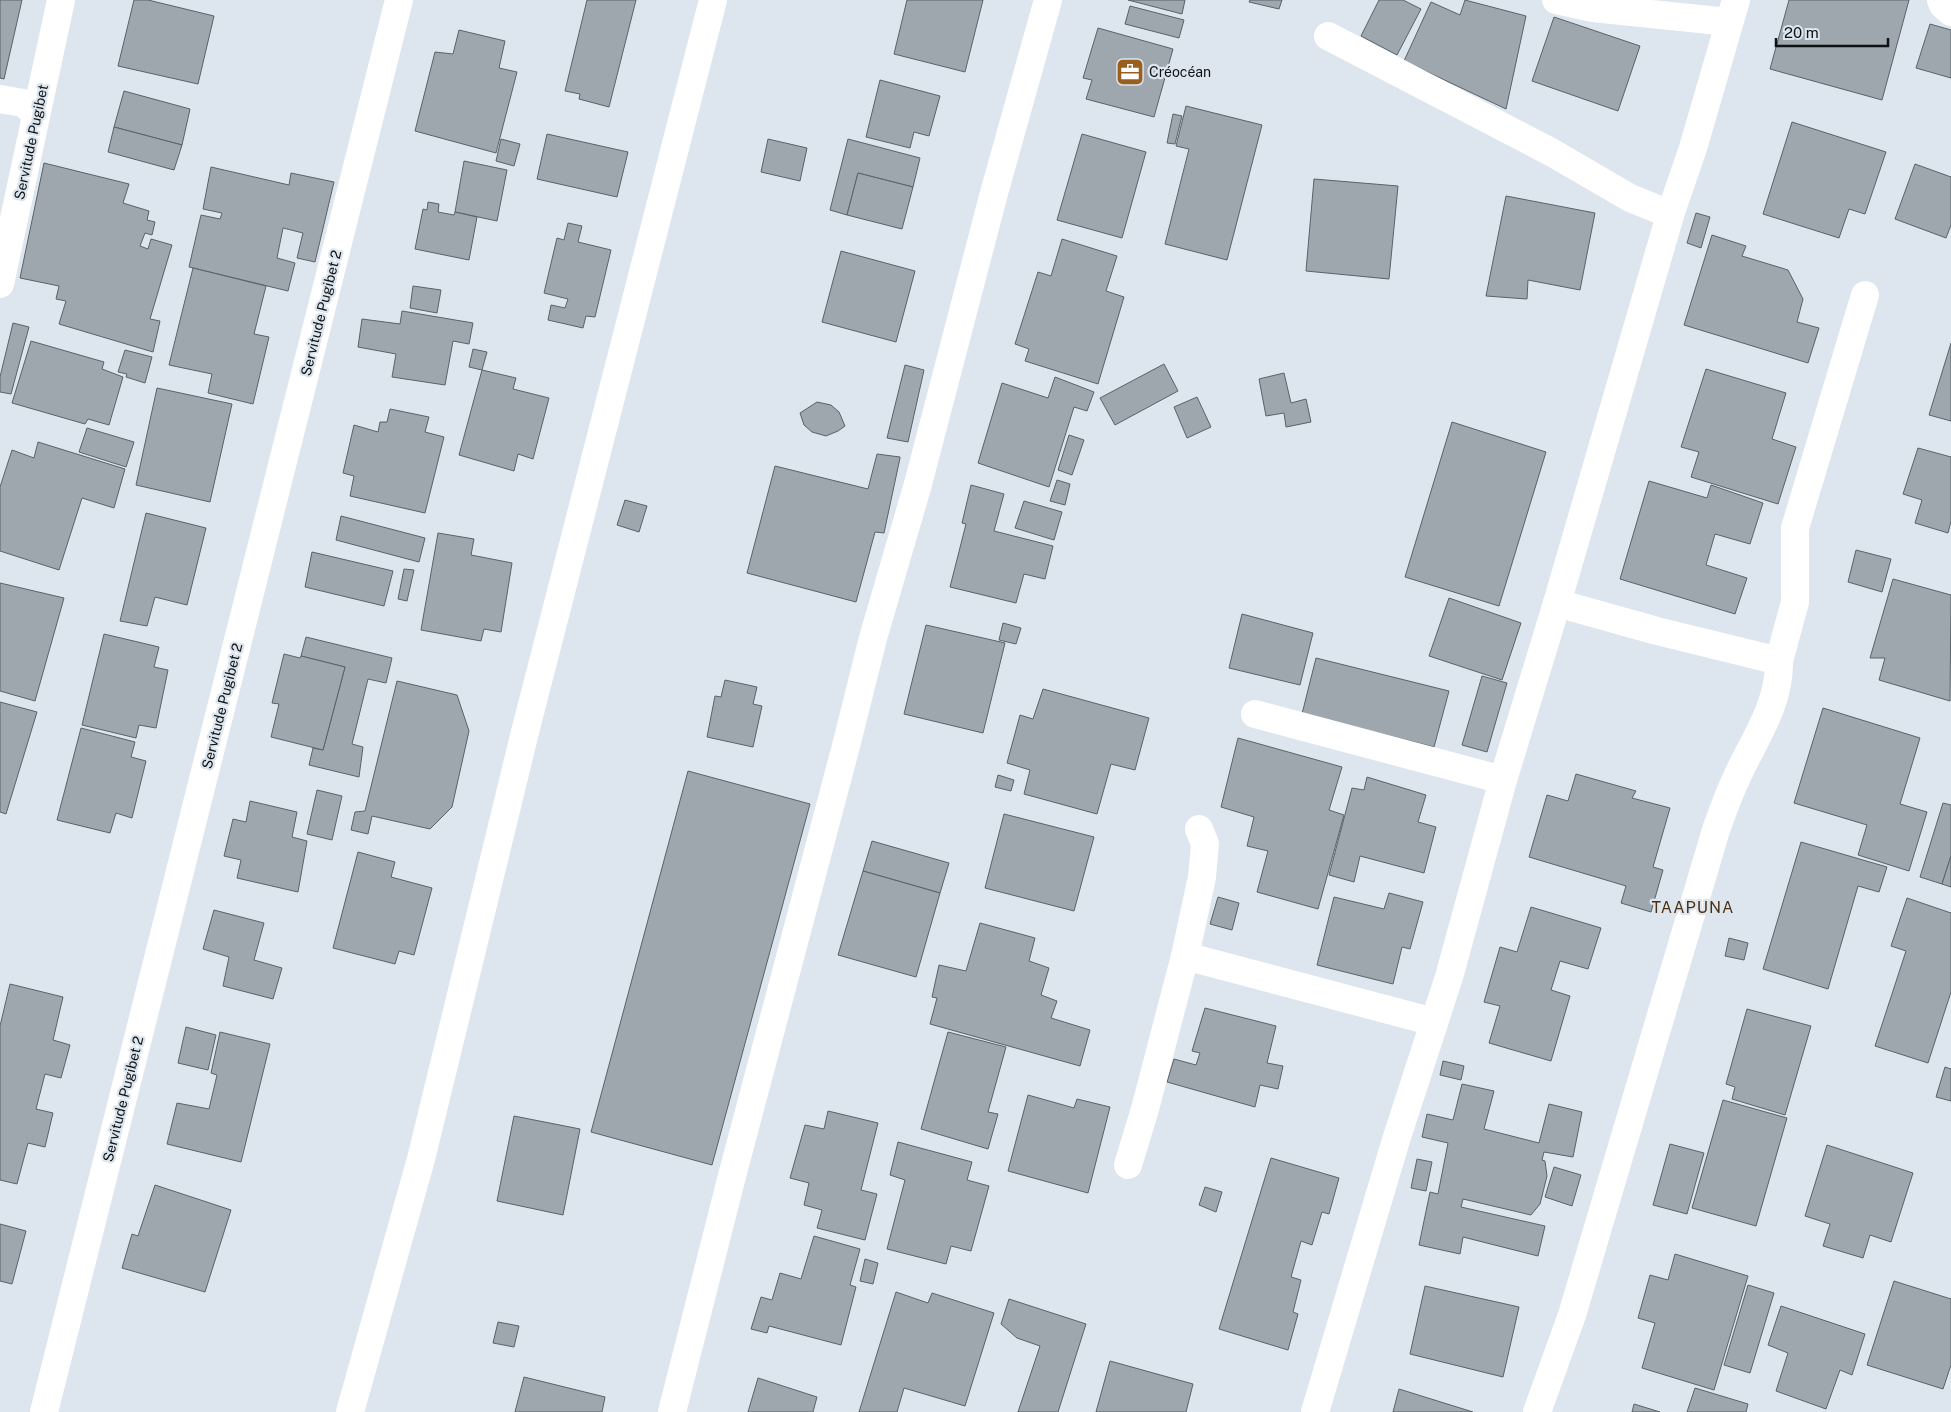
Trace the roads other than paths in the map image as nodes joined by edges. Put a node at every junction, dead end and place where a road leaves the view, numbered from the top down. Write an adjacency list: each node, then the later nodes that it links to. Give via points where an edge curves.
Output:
1 (61, 0): 11 (street, Servitude Pugibet)
2 (400, 0): 23 (street, Servitude Pugibet 2)
3 (713, 0): 24 (street, via 525,732 421,1159)
4 (1048, 0): 25 (street, via 918,484 873,638)
5 (1556, 0): 7 (street, via 1592,8)
6 (1940, 0): 8 (street)
7 (1732, 11): 12 (street, via 1693,148)
8 (1951, 12)
9 (1328, 36): 12 (street, via 1550,152 1630,198)
10 (0, 99): 11 (street, via 24,104)
11 (36, 114): 13 (street, Servitude Pugibet)
12 (1670, 214): 15 (street)
13 (0, 284)
14 (1865, 295): 16 (street, via 1795,528 1795,602)
15 (1557, 603): 16 (street); 18 (street)
16 (1779, 661): 27 (street, via 1776,692 1716,830 1572,1314)
17 (1254, 714): 18 (street)
18 (1503, 780): 21 (street)
19 (1199, 829): 20 (street, via 1205,844 1202,877)
20 (1185, 956): 21 (street); 22 (street)
21 (1434, 1022): 26 (street)
22 (1128, 1165)
23 (44, 1412)
24 (350, 1412)
25 (672, 1412)
26 (1315, 1412)
27 (1537, 1412)

